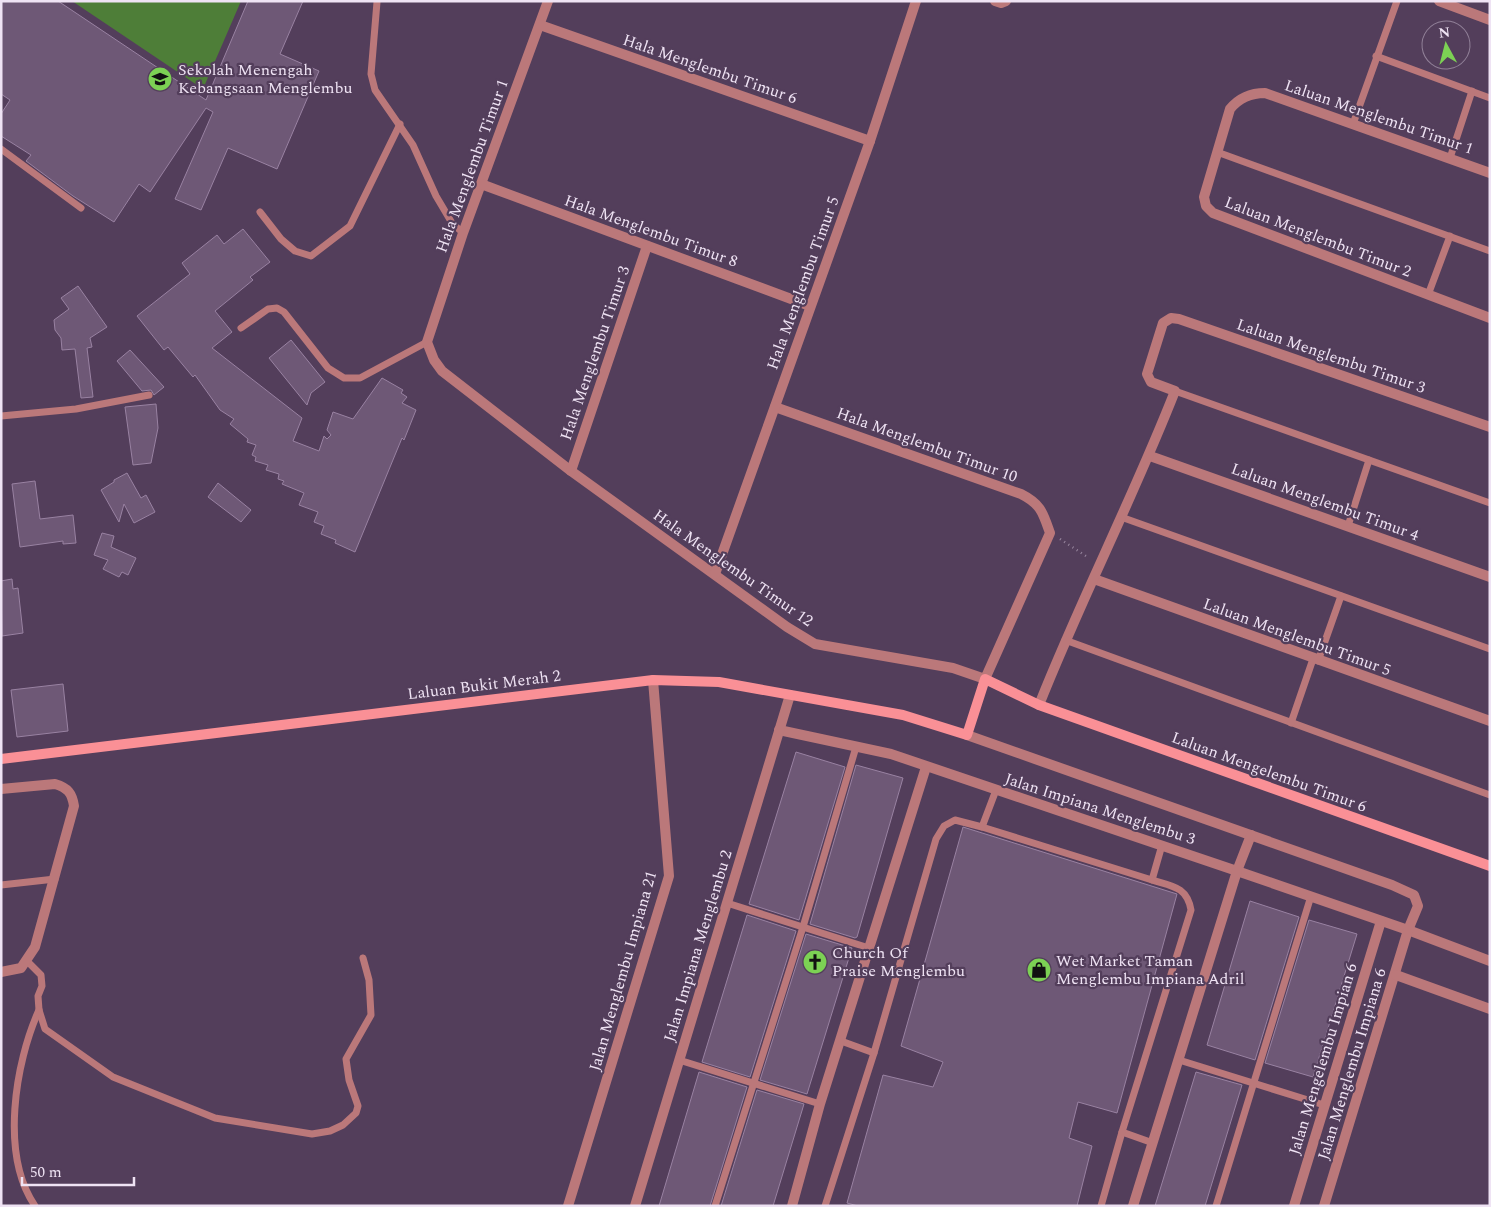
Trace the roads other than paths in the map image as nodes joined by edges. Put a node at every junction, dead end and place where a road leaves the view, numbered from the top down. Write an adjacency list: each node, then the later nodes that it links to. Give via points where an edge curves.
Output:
1 (548, 1): 7 (street, Hala Menglembu Timur 1)
2 (916, 1): 14 (street, Hala Menglembu Timur 5)
3 (1397, 1): 8 (lane)
4 (1439, 1): 6 (street)
5 (377, 2): 12 (lane, via 371,74 375,90)
6 (1490, 20)
7 (540, 25): 14 (street, Hala Menglembu Timur 6); 19 (street, Hala Menglembu Timur 1)
8 (1376, 56): 9 (lane); 13 (lane)
9 (1472, 91): 11 (lane); 17 (lane)
10 (1258, 93): 13 (street, Laluan Menglembu Timur 1); 16 (street, Laluan Menglembu Timur 2, via 1236,102 1230,109)
11 (1490, 98)
12 (400, 124): 21 (lane, via 350,226 311,256 295,251 281,240); 22 (lane, via 436,196 452,223)
13 (1352, 124): 17 (street, Laluan Menglembu Timur 1)
14 (870, 141): 27 (street, Hala Menglembu Timur 5)
15 (1, 149): 20 (lane)
16 (1217, 152): 23 (lane); 26 (street, Laluan Menglembu Timur 2, via 1204,197 1206,206 1213,213)
17 (1450, 158): 18 (street, Laluan Menglembu Timur 1)
18 (1490, 173)
19 (481, 184): 22 (street, Hala Menglembu Timur 1); 24 (street, Hala Menglembu Timur 8)
20 (81, 208)
21 (260, 212)
22 (463, 233): 30 (street, Hala Menglembu Timur 1)
23 (1450, 236): 25 (lane); 26 (lane)
24 (647, 246): 27 (street, Hala Menglembu Timur 8); 38 (street, Hala Menglembu Timur 3)
25 (1490, 251)
26 (1428, 296): 28 (street, Laluan Menglembu Timur 2)
27 (810, 306): 33 (street, Hala Menglembu Timur 5)
28 (1490, 318)
29 (241, 328): 30 (lane, via 268,309 277,308 284,312 328,368 344,378 360,378)
30 (427, 342): 38 (street, Hala Menglembu Timur 12, via 442,371)
31 (1175, 391): 35 (street, Laluan Menglembu Timur 3, via 1151,382 1147,374 1163,324 1171,318); 36 (street); 37 (lane)
32 (150, 396): 34 (lane, via 76,409)
33 (776, 407): 42 (street, Hala Menglembu Timur 5); 49 (street, Hala Menglembu Timur 10, via 1021,494 1043,512 1050,533)
34 (1, 416)
35 (1490, 427)
36 (1150, 456): 40 (street); 41 (street, Laluan Menglembu Timur 4)
37 (1369, 460): 39 (lane); 41 (lane)
38 (571, 471): 42 (street, Hala Menglembu Timur 12)
39 (1490, 502)
40 (1121, 517): 44 (street); 45 (lane)
41 (1348, 526): 43 (street, Laluan Menglembu Timur 4)
42 (715, 574): 49 (street, Hala Menglembu Timur 12, via 815,644 953,668)
43 (1490, 577)
44 (1094, 579): 46 (street); 48 (street, Laluan Menglembu Timur 5)
45 (1341, 596): 47 (lane); 48 (lane)
46 (1065, 640): 52 (street); 54 (lane)
47 (1490, 649)
48 (1316, 660): 53 (street, Laluan Menglembu Timur 5); 54 (lane)
49 (985, 679): 52 (street, Laluan Mengelembu Timur 6); 56 (street)
50 (653, 680): 51 (street, Laluan Bukit Merah 2, via 719,682); 58 (street, Laluan Bukit Merah 2); 95 (street, Jalan Menglembu Impiana 21, via 669,876)
51 (790, 694): 55 (street, Jalan Impiana Menglembu 2); 56 (street, Laluan Bukit Merah 2, via 903,715)
52 (1039, 705): 66 (street, Laluan Mengelembu Timur 6)
53 (1490, 721)
54 (1291, 723): 62 (lane)
55 (779, 730): 57 (street, Jalan Impiana Menglembu 3); 72 (street, Jalan Impiana Menglembu 2)
56 (967, 735): 64 (street, Jalan Menglembu Impiana 6)
57 (856, 747): 59 (street, Jalan Impiana Menglembu 3, via 891,754); 74 (lane)
58 (1, 759)
59 (926, 767): 61 (street, Jalan Impiana Menglembu 3); 76 (street)
60 (1, 789): 68 (street, via 55,784 72,794 74,806)
61 (996, 790): 63 (lane); 65 (street, Jalan Impiana Menglembu 3)
62 (1490, 795)
63 (982, 827): 69 (lane); 85 (lane, via 955,820 944,826 936,838)
64 (1251, 835): 67 (street); 75 (street, Jalan Menglembu Impiana 6, via 1414,895 1418,906)
65 (1162, 846): 67 (street, Jalan Impiana Menglembu 3); 69 (lane)
66 (1490, 866)
67 (1237, 871): 71 (street, Jalan Impiana Menglembu 3); 87 (street)
68 (55, 879): 70 (lane); 78 (street, via 35,947)
69 (1152, 880): 92 (lane, via 1178,888 1189,898 1191,910)
70 (1, 886)
71 (1311, 896): 73 (street, Jalan Impiana Menglembu 3); 88 (lane)
72 (726, 903): 74 (lane); 86 (street, Jalan Impiana Menglembu 2)
73 (1381, 921): 75 (street, Jalan Impiana Menglembu 3); 91 (street, Jalan Mengelembu Impian 6)
74 (803, 927): 76 (lane); 89 (lane)
75 (1408, 930): 79 (street, Jalan Impiana Menglembu 3); 81 (street, Jalan Menglembu Impiana 6)
76 (869, 948): 84 (street)
77 (363, 958): 83 (lane, via 369,980 371,1015 346,1059 358,1106 356,1113 343,1125 312,1134 216,1118 113,1077 44,1029)
78 (27, 961): 80 (street, via 21,968); 83 (lane, via 41,975)
79 (1490, 961)
80 (1, 972)
81 (1396, 975): 82 (street); 104 (street, Jalan Menglembu Impiana 6)
82 (1490, 1009)
83 (39, 1010): 94 (lane, via 26,1042 16,1099 14,1138 18,1162)
84 (841, 1040): 85 (lane); 90 (street)
85 (874, 1053): 99 (lane)
86 (679, 1060): 89 (lane); 96 (street, Jalan Impiana Menglembu 2)
87 (1180, 1060): 88 (lane); 93 (street)
88 (1254, 1083): 91 (lane); 102 (lane)
89 (754, 1084): 90 (lane); 97 (lane)
90 (820, 1104): 98 (street)
91 (1324, 1106): 103 (street, Jalan Mengelembu Impian 6)
92 (1122, 1132): 93 (lane); 100 (lane)
93 (1153, 1143): 101 (street)
94 (34, 1206)
95 (568, 1206)
96 (635, 1206)
97 (714, 1206)
98 (792, 1206)
99 (825, 1206)
100 (1101, 1206)
101 (1133, 1206)
102 (1216, 1206)
103 (1294, 1206)
104 (1324, 1206)

